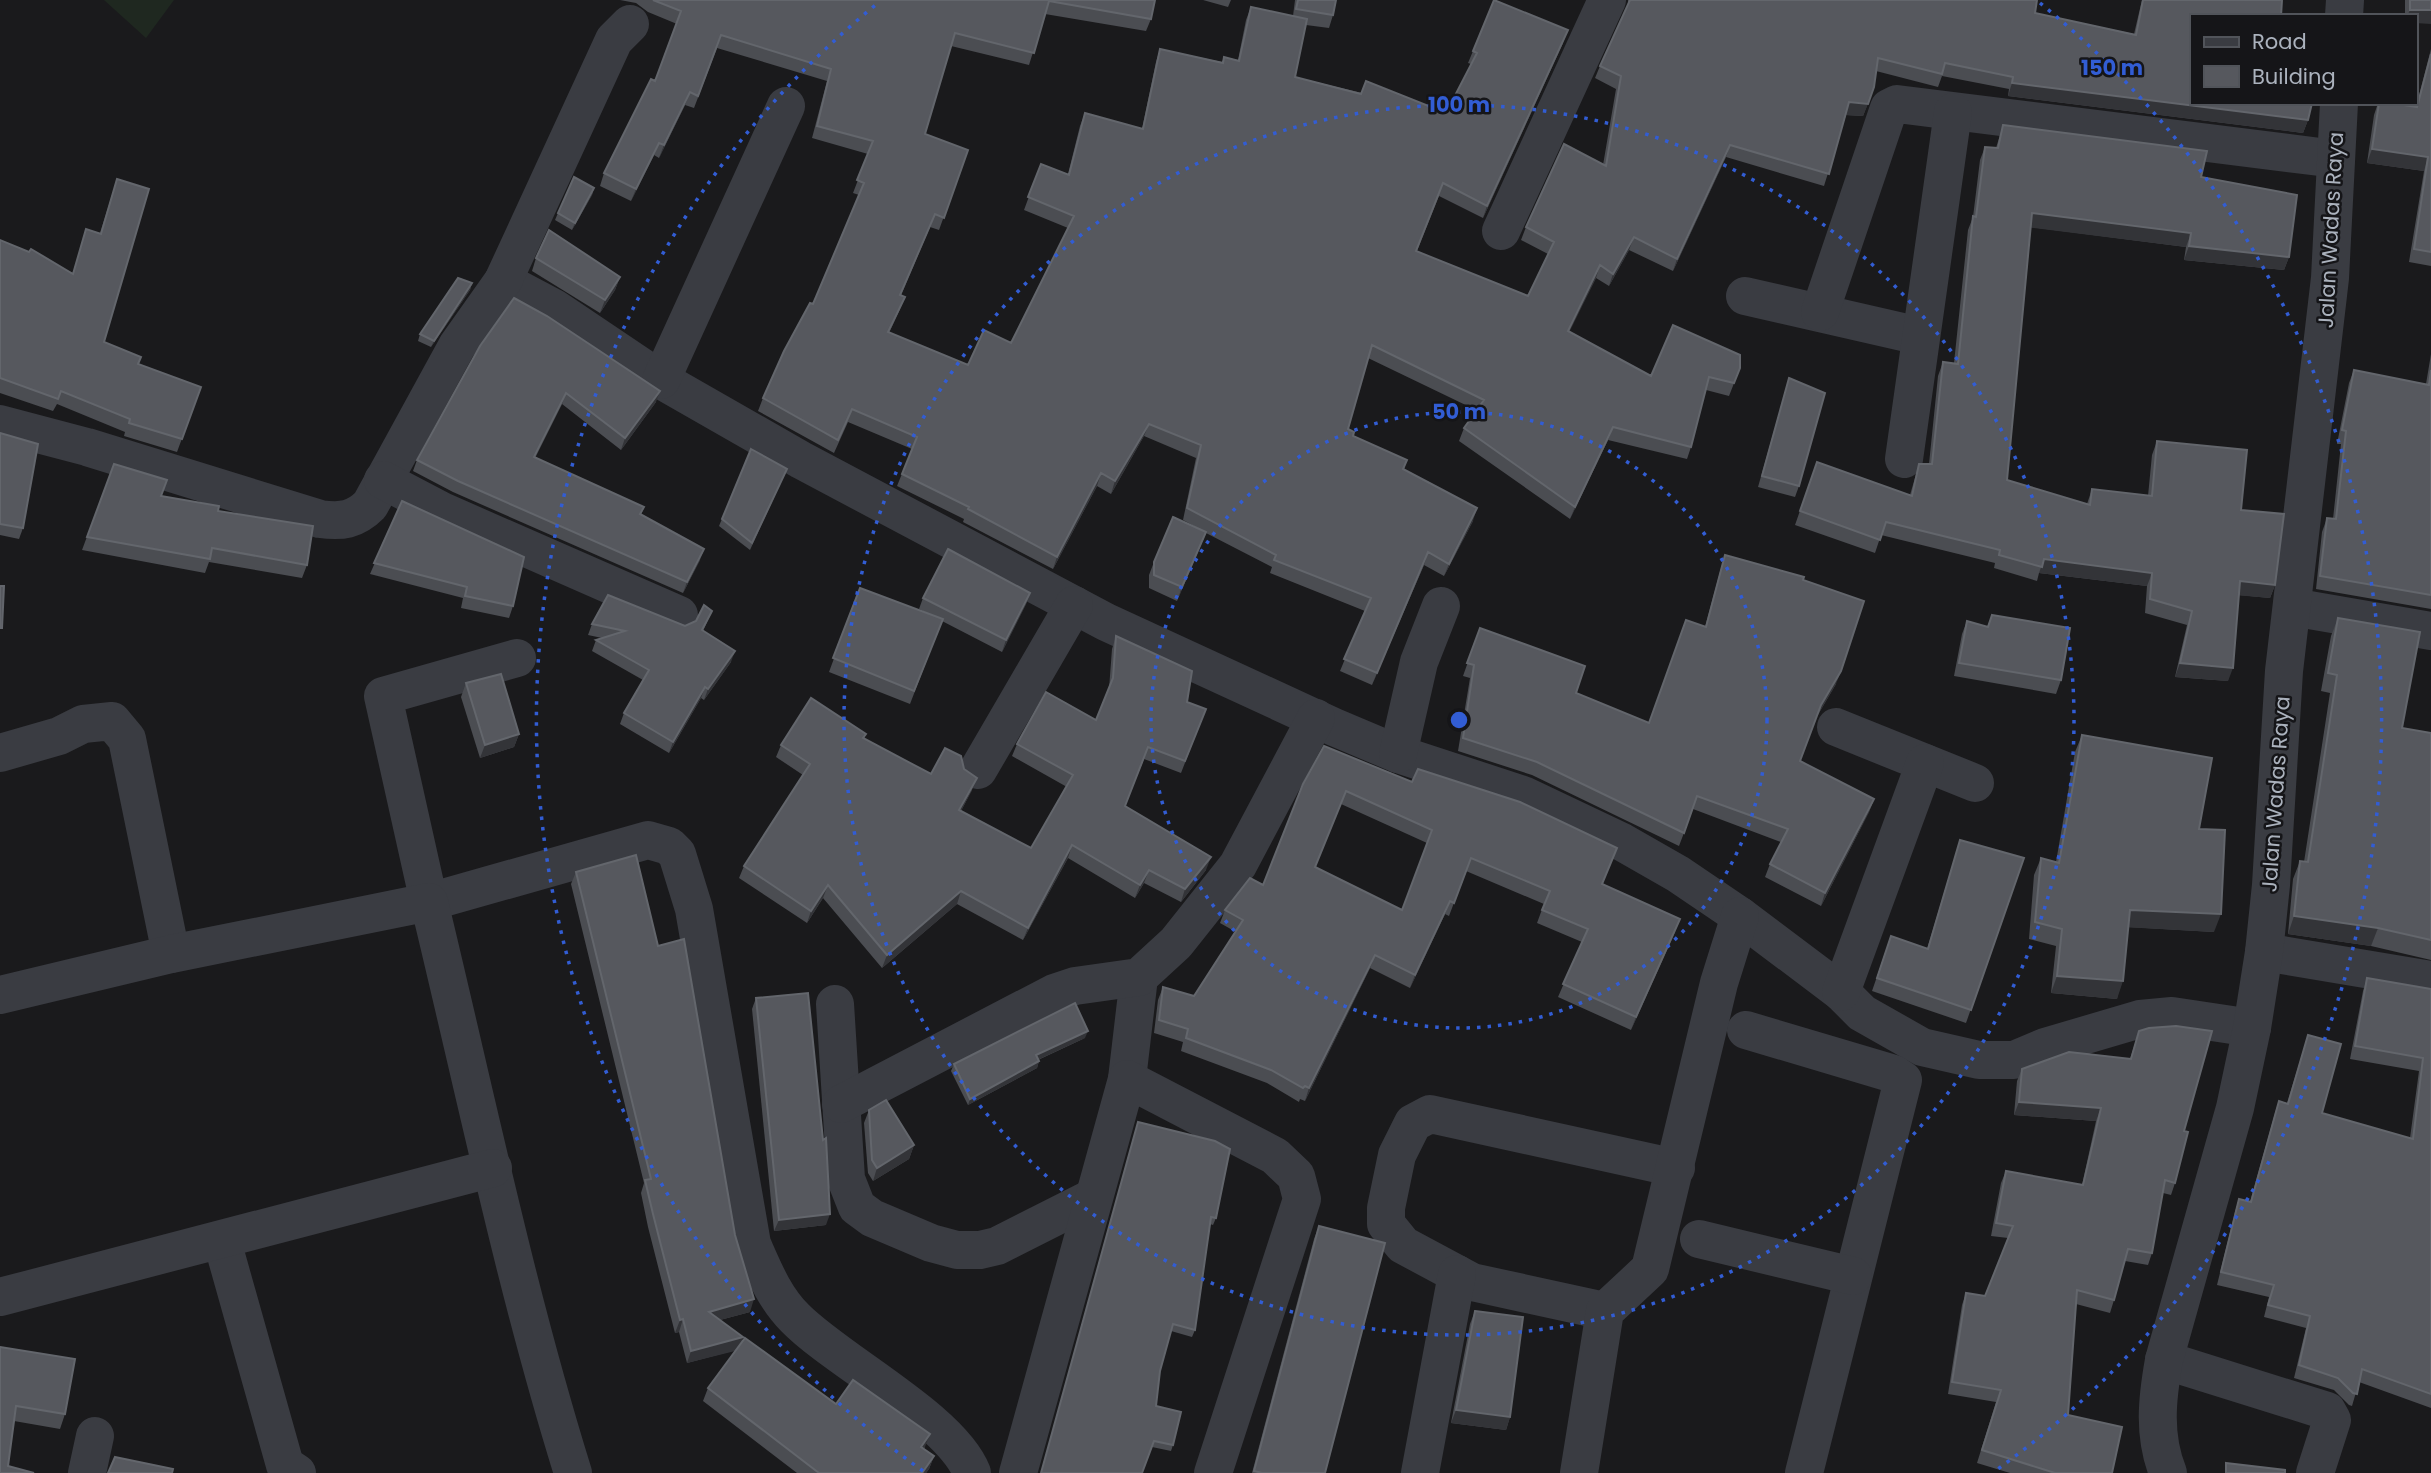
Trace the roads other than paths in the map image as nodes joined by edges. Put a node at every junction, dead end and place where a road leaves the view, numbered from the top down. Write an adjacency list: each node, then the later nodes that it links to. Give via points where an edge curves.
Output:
1 (1607, 0): 7 (street)
2 (630, 24): 8 (street, via 614,40)
3 (2339, 105): 6 (street, Jalan Wadas Raya)
4 (786, 106): 12 (street)
5 (1953, 112): 6 (street); 10 (street, via 1896,104 1889,108); 11 (street)
6 (2336, 159): 18 (street, Jalan Wadas Raya, via 2324,352)
7 (1501, 231)
8 (503, 281): 12 (street, via 554,308); 15 (street, via 457,346)
9 (1745, 296): 10 (street)
10 (1821, 312): 11 (street)
11 (1920, 336): 14 (street)
12 (661, 380): 16 (street)
13 (0, 424): 15 (street, via 338,522 358,517)
14 (1904, 459)
15 (383, 480): 19 (street, via 444,512)
16 (1074, 605): 22 (street); 27 (street)
17 (1441, 607): 25 (street, via 1419,662)
18 (2292, 607): 20 (street); 31 (street, Jalan Wadas Raya)
19 (679, 615)
20 (2431, 631)
21 (517, 658): 29 (street, via 383,696)
22 (1316, 718): 25 (street); 33 (street, via 1238,865 1176,943)
23 (1836, 727): 26 (street)
24 (0, 753): 32 (street, via 59,737 83,724 112,721 127,739)
25 (1398, 754): 30 (street, via 1534,800 1622,842)
26 (1926, 763): 28 (street); 35 (street)
27 (978, 771)
28 (1975, 783)
29 (429, 902): 32 (street); 42 (street); 56 (street, via 648,840 669,846 677,854 694,909 752,1244 770,1286 795,1318 943,1435)
30 (1740, 916): 35 (street); 43 (street)
31 (2264, 952): 34 (street); 38 (street, Jalan Wadas Raya)
32 (171, 954): 36 (street)
33 (1139, 977): 40 (street); 41 (street, via 1054,993)
34 (2431, 980)
35 (1841, 992): 38 (street, via 1862,1013 1922,1047 1979,1060 2014,1060 2140,1019 2172,1016)
36 (0, 995)
37 (835, 1004): 41 (street)
38 (2252, 1028): 51 (street, Jalan Wadas Raya, via 2235,1108)
39 (1746, 1030): 48 (street, via 1903,1080)
40 (1127, 1079): 44 (street); 58 (street, via 1275,1156 1296,1176 1301,1188)
41 (841, 1104): 44 (street, via 846,1179 857,1207 931,1243 957,1250 998,1245)
42 (493, 1168): 46 (street); 55 (street)
43 (1676, 1168): 47 (street, via 1430,1114 1413,1123 1397,1155 1386,1224 1403,1245); 50 (street, via 1650,1269)
44 (1092, 1198): 57 (street)
45 (1699, 1239): 48 (street)
46 (222, 1241): 49 (street); 54 (street, via 285,1465)
47 (1457, 1274): 50 (street, via 1472,1282); 59 (street)
48 (1853, 1276): 61 (street)
49 (0, 1297)
50 (1605, 1311): 60 (street)
51 (2164, 1360): 62 (street, Jalan Wadas Raya, via 2157,1420); 63 (street, via 2327,1411 2332,1420)
52 (95, 1436): 53 (street)
53 (88, 1473)
54 (297, 1473)
55 (573, 1473)
56 (972, 1473)
57 (1018, 1473)
58 (1213, 1473)
59 (1420, 1473)
60 (1579, 1473)
61 (1804, 1473)
62 (2168, 1473)
63 (2315, 1473)

